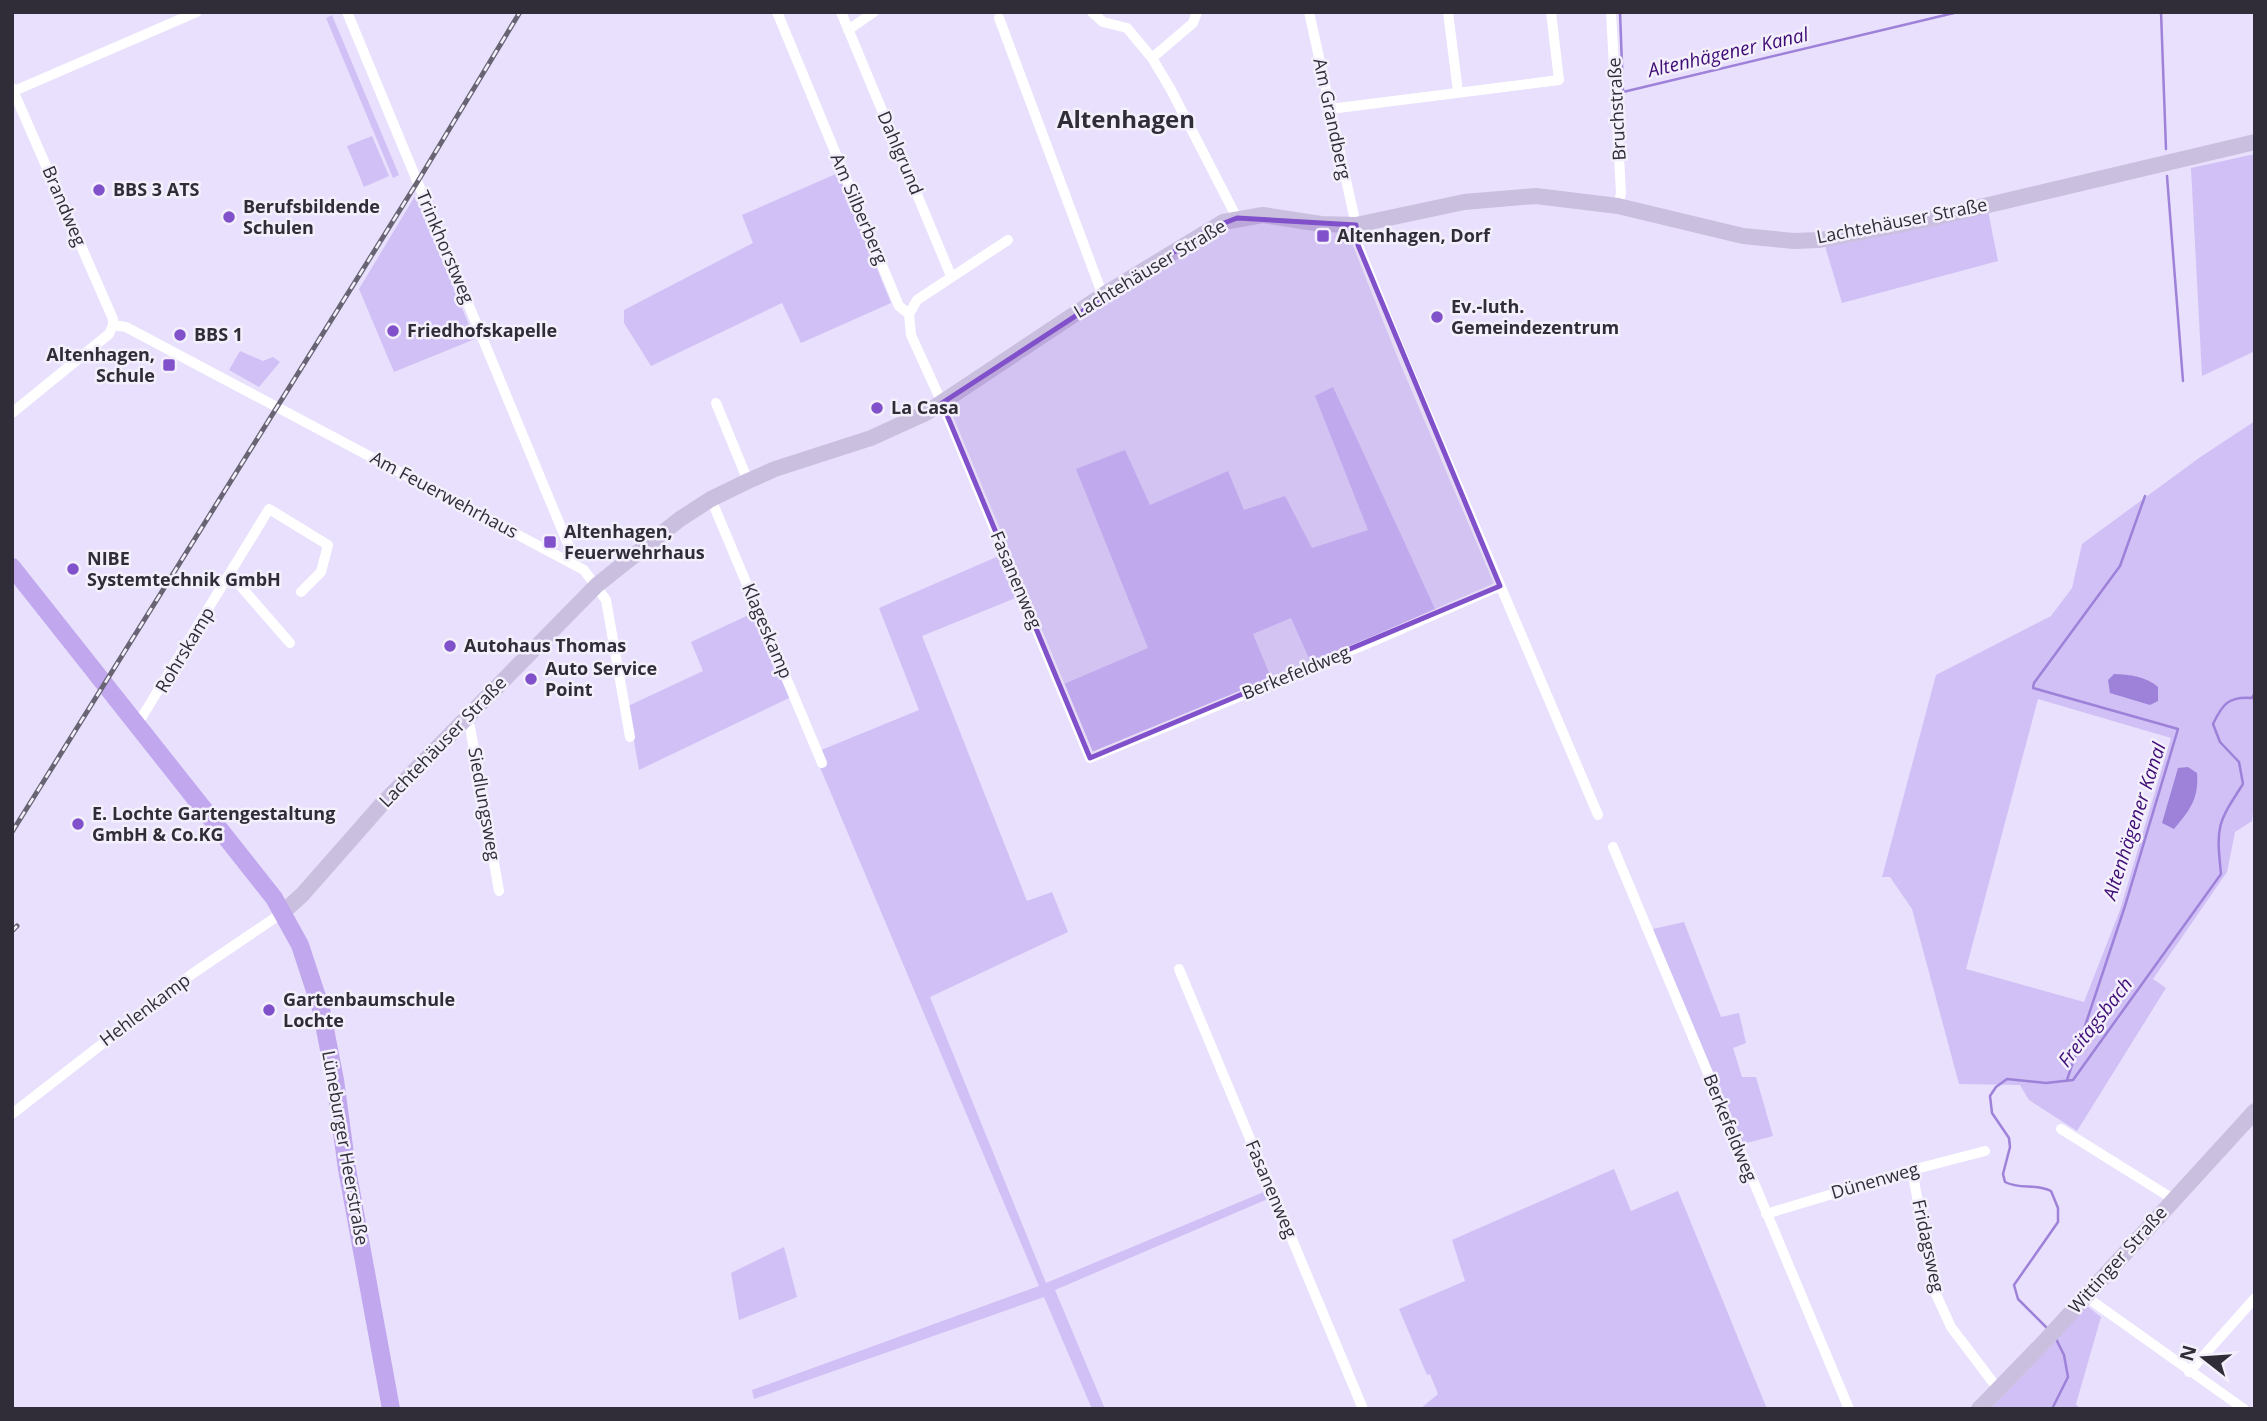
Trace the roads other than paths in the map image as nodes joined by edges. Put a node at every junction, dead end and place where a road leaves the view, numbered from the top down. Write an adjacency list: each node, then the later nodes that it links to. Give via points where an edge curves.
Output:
1 (197, 12): 15 (street)
2 (347, 12): 32 (street, Trinkhorstweg, via 570,548)
3 (777, 12): 25 (street, Am Silberberg, via 899,306)
4 (841, 12): 13 (street, Dahlgrund)
5 (874, 12): 13 (street)
6 (1092, 12): 14 (street, via 1103,22 1127,28)
7 (1197, 12): 14 (street, via 1193,23)
8 (1310, 12): 17 (street, Am Grandberg)
9 (1448, 12): 16 (street)
10 (1551, 12): 16 (street, via 1559,80)
11 (1611, 12): 19 (street, Bruchstraße)
12 (999, 18): 24 (street)
13 (848, 30): 23 (street, Dahlgrund)
14 (1152, 58): 20 (street)
15 (13, 90): 26 (street, Brandweg)
16 (1458, 92): 17 (street)
17 (1330, 109): 21 (street, Am Grandberg)
18 (2255, 142): 19 (street, Lachtehäuser Straße, via 1820,240 1743,236)
19 (1618, 206): 21 (street, Lachtehäuser Straße, via 1518,196 1464,202)
20 (1237, 218): 21 (street, Lachtehäuser Straße, via 1263,215); 24 (street, Lachtehäuser Straße, via 1209,229)
21 (1356, 225): 36 (street, via 1358,245)
22 (1008, 240): 23 (street)
23 (951, 276): 25 (street, via 917,300)
24 (1103, 296): 28 (street, Lachtehäuser Straße)
25 (909, 314): 28 (street, Am Silberberg, via 911,335)
26 (113, 325): 29 (street, via 109,334); 32 (street, Am Feuerwehrhaus, via 126,327)
27 (716, 403): 30 (street)
28 (942, 403): 30 (street, Lachtehäuser Straße, via 872,438); 42 (street, Fasanenweg)
29 (12, 413)
30 (748, 481): 31 (street, Lachtehäuser Straße)
31 (711, 499): 35 (street, Lachtehäuser Straße); 43 (street, Klageskamp)
32 (569, 561): 35 (street, Am Feuerwehrhaus)
33 (12, 567): 40 (main road, Lüneburger Heerstraße)
34 (230, 574): 37 (street, Rohrskamp, via 269,509 328,545 321,572); 38 (street); 40 (street, Rohrskamp)
35 (597, 585): 39 (street, Lachtehäuser Straße); 41 (street, via 606,600)
36 (1500, 586): 42 (street, Berkefeldweg); 44 (street)
37 (301, 592)
38 (290, 643)
39 (464, 720): 46 (street, Siedlungsweg, via 470,727); 47 (street, Lachtehäuser Straße)
40 (137, 725): 47 (main road, Lüneburger Heerstraße)
41 (630, 737)
42 (1090, 758)
43 (822, 764)
44 (1598, 815)
45 (1613, 847): 55 (street, Berkefeldweg)
46 (499, 891)
47 (282, 913): 50 (street, Hehlenkamp, via 192,974); 60 (main road, Lüneburger Heerstraße, via 300,945 321,1009)
48 (1180, 968): 61 (street, Fasanenweg)
49 (2255, 1111): 54 (street, Wittinger Straße)
50 (12, 1114)
51 (2062, 1129): 54 (street)
52 (1985, 1151): 53 (street, Dünenweg)
53 (1912, 1170): 55 (street, Dünenweg); 59 (street, Fridagsweg, via 1936,1292 1951,1327)
54 (2173, 1199): 56 (street, Wittinger Straße)
55 (1766, 1214): 62 (street, Berkefeldweg)
56 (2085, 1296): 58 (street); 59 (street, Wittinger Straße)
57 (2255, 1298): 58 (street)
58 (2189, 1372): 64 (street)
59 (1998, 1389): 63 (street, Wittinger Straße)
60 (391, 1409)
61 (1363, 1409)
62 (1849, 1409)
63 (1979, 1409)
64 (2244, 1409)

